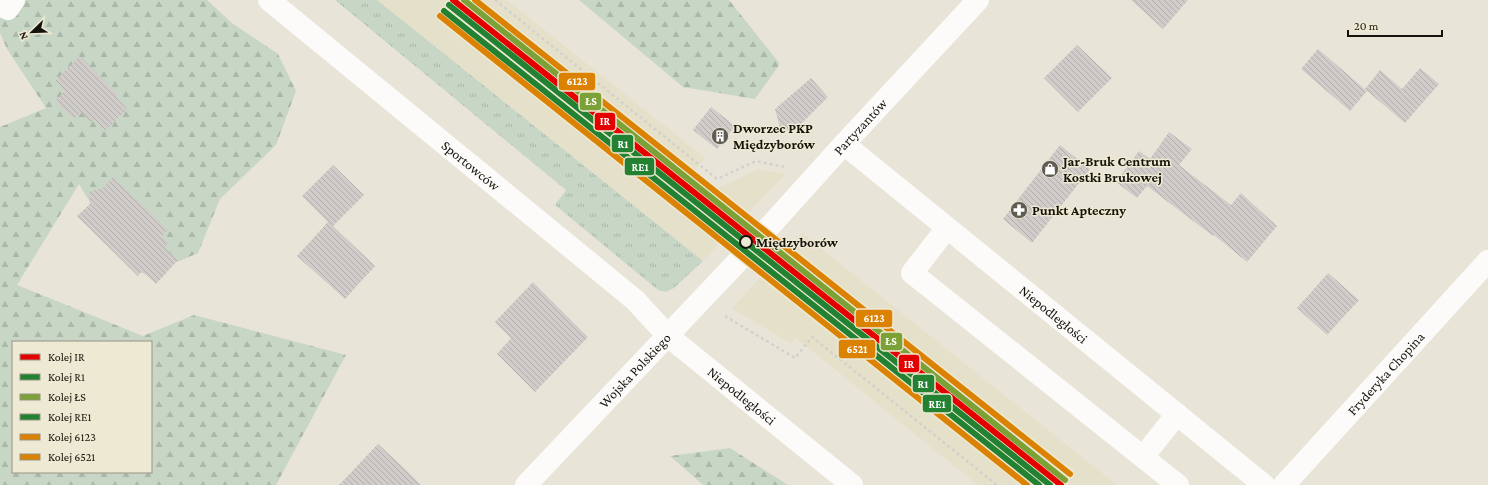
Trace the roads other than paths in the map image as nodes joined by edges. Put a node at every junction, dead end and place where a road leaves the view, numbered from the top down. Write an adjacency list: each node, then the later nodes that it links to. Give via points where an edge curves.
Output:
1 (14, 0): 4 (street, via 8,9)
2 (269, 0): 9 (street, Sportowców, via 635,300)
3 (978, 0): 5 (street, Partyzantów)
4 (0, 5)
5 (844, 144): 6 (street, Niepodległości); 7 (street, Partyzantów)
6 (947, 228): 10 (street, Niepodległości); 11 (street, via 912,273)
7 (744, 256): 9 (street, Wojska Polskiego)
8 (1488, 261): 16 (street, Fryderyka Chopina)
9 (668, 336): 12 (street, Wojska Polskiego); 13 (street, Niepodległości)
10 (1177, 414): 11 (street); 15 (street, Niepodległości)
11 (1143, 457): 14 (street)
12 (526, 485)
13 (852, 485)
14 (1178, 485)
15 (1264, 485)
16 (1284, 485)

